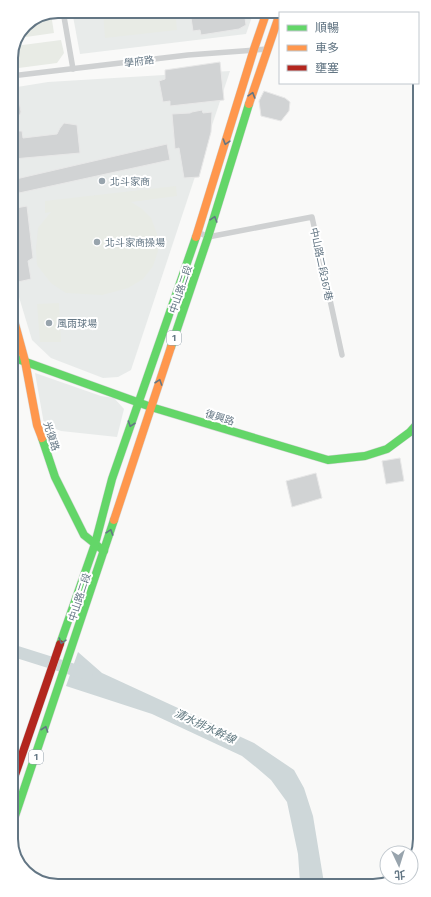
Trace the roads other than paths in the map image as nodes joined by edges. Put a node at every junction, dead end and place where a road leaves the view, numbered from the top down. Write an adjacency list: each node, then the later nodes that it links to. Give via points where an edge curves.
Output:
1 (64, 18): 6 (street)
2 (265, 18): 4 (main road, 中山路二段 / 1)
3 (278, 18): 5 (main road, 中山路二段 / 1)
4 (254, 49): 5 (street, 學府路); 6 (street, 學府路); 8 (main road, 中山路二段 / 1, one-way to 8)
5 (268, 49): 9 (main road, 中山路二段 / 1, one-way to 5)
6 (73, 69): 7 (street, 學府路)
7 (18, 75)
8 (198, 232): 9 (street); 14 (main road, 中山路二段 / 1)
9 (208, 237): 11 (street, 中山路二段367巷, via 312,217); 15 (main road, 中山路二段 / 1, one-way to 9)
10 (18, 335): 13 (main road, 光復路)
11 (342, 355)
12 (18, 359): 13 (main road, 復興路)
13 (25, 361): 14 (main road, 復興路); 17 (main road, 光復路, via 38,425 56,477 84,535)
14 (139, 402): 15 (main road, 復興路); 17 (main road, 中山路二段 / 1, one-way to 17, via 112,479)
15 (151, 406): 16 (main road, 復興路, via 328,460 365,456 387,449); 18 (main road, 中山路二段 / 1, one-way to 15)
16 (413, 429)
17 (95, 544): 18 (main road, 光復路); 19 (main road, 中山路二段 / 1, one-way to 19)
18 (104, 551): 20 (main road, 中山路二段 / 1, one-way to 18)
19 (18, 767)
20 (18, 803)

